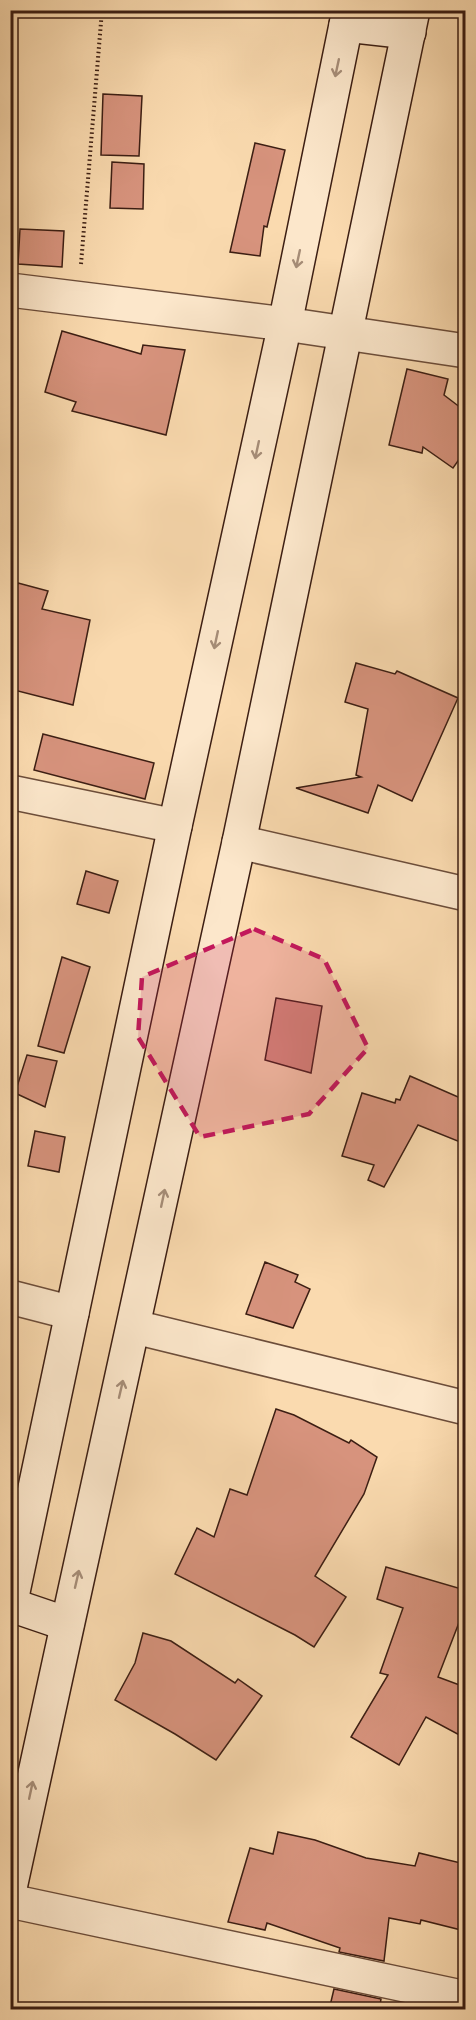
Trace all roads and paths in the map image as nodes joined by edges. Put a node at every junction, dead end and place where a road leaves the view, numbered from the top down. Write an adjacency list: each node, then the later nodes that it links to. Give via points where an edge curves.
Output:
1 (102, 10): 5 (path)
2 (347, 18): 3 (main road); 6 (main road, one-way to 6)
3 (411, 21): 7 (main road)
4 (10, 290): 5 (main road)
5 (78, 299): 6 (main road)
6 (285, 324): 7 (main road); 10 (main road, one-way to 10)
7 (345, 333): 8 (main road); 11 (main road)
8 (465, 351)
9 (10, 792): 10 (main road)
10 (175, 826): 14 (main road)
11 (240, 842): 12 (main road); 15 (main road, one-way to 11)
12 (465, 894)
13 (10, 1297): 14 (main road)
14 (72, 1313): 17 (main road)
15 (135, 1327): 16 (main road); 18 (main road, one-way to 15)
16 (465, 1408)
17 (11, 1605): 18 (main road)
18 (67, 1624): 19 (main road, one-way to 18)
19 (10, 1888)
20 (10, 1901): 21 (main road)
21 (465, 1998)

